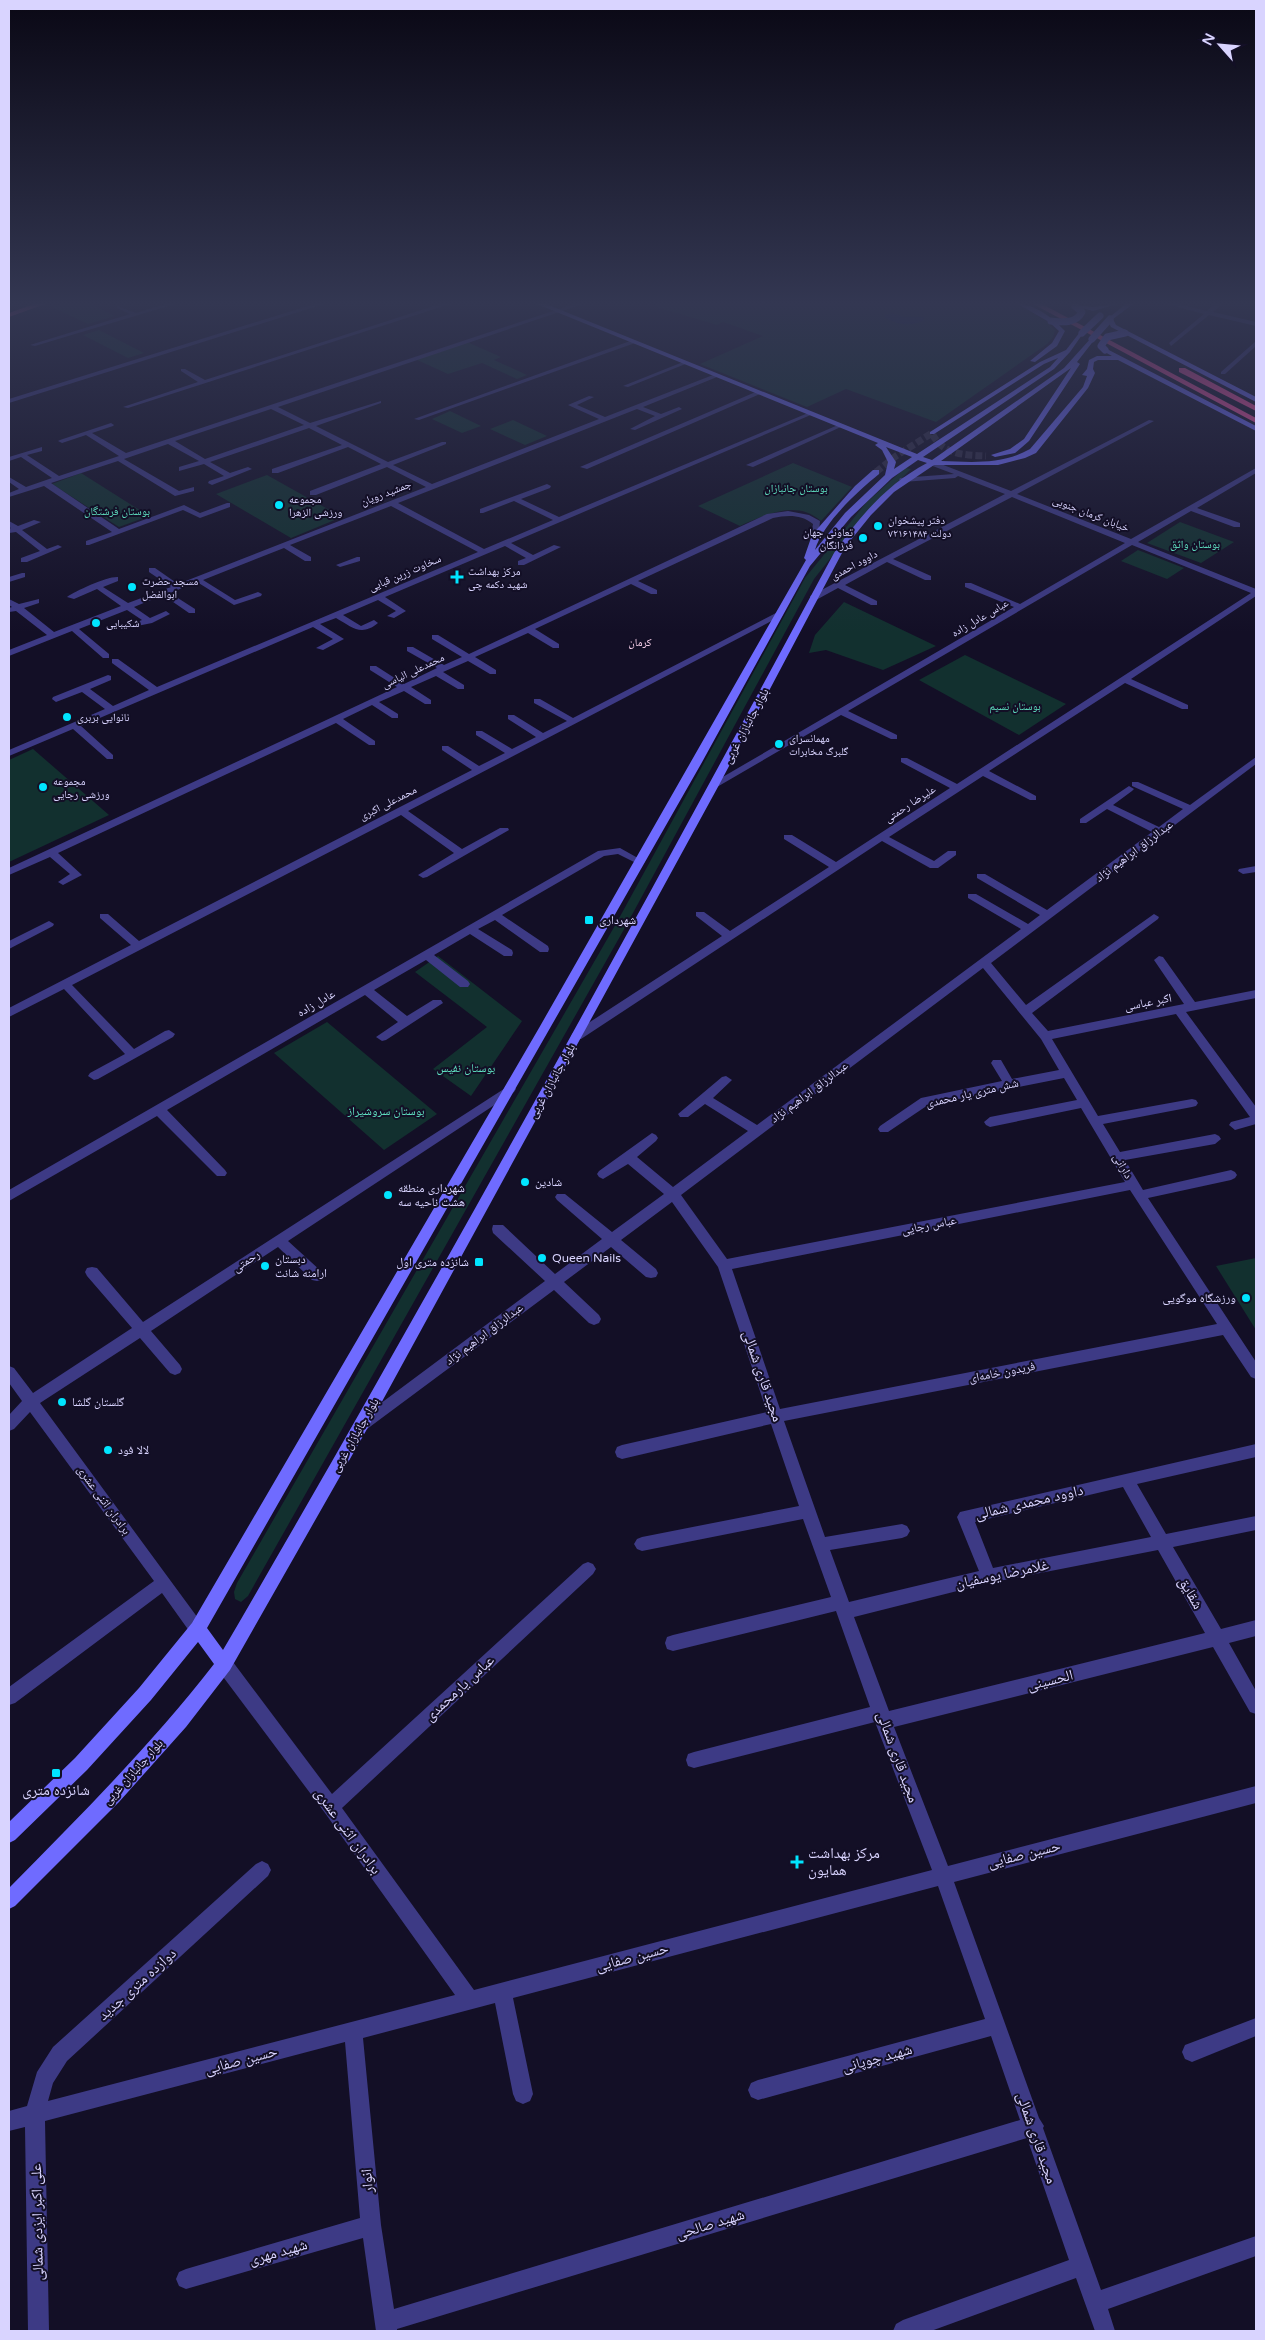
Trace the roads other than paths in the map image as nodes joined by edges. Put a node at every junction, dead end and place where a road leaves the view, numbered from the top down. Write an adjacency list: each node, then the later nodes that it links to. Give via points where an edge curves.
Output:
1 (250, 413): 33 (street)
2 (285, 413): 24 (street)
3 (347, 413): 24 (street)
4 (433, 413): 19 (street)
5 (591, 413): 20 (street)
6 (618, 413): 20 (street, جمشید رویان)
7 (654, 413): 18 (street)
8 (668, 413): 18 (street)
9 (711, 413): 47 (street)
10 (963, 413): 30 (main road)
11 (986, 413): 26 (main road, بلوار جانبازان غربی)
12 (1003, 413): 43 (main road, بلوار جانبازان غربی)
13 (1045, 413): 38 (main road, via 1027,440 1012,451)
14 (1064, 413): 43 (main road, via 1027,455 1000,463)
15 (1225, 413): 28 (main road)
16 (1241, 413): 22 (highway)
17 (810, 414): 25 (main road); 74 (street, سخاوت زرین قبایی)
18 (661, 416): 27 (street)
19 (417, 419)
20 (604, 419): 63 (street, جمشید رویان)
21 (1151, 421): 68 (street, داوود احمدی)
22 (1256, 421)
23 (111, 425): 29 (street)
24 (310, 426): 35 (street); 42 (street)
25 (840, 426): 31 (main road); 46 (street)
26 (967, 426): 31 (main road, via 918,447 905,448); 40 (main road, بلوار جانبازان غربی)
27 (633, 429)
28 (1256, 430)
29 (86, 433): 32 (street); 39 (street)
30 (932, 433)
31 (871, 439): 40 (main road, خیابان کرمان جنوبی); 55 (main road, via 885,449 892,462)
32 (62, 441)
33 (169, 441): 39 (street); 42 (street)
34 (444, 443): 45 (street)
35 (348, 445): 45 (street); 52 (street)
36 (39, 449): 37 (street)
37 (22, 455): 41 (street); 57 (street)
38 (986, 456)
39 (121, 457): 48 (street); 57 (street)
40 (916, 458): 43 (main road, خیابان کرمان جنوبی); 55 (main road, بلوار جانبازان غربی)
41 (9, 459)
42 (205, 462): 49 (street); 54 (street)
43 (933, 463): 56 (street, خیابان کرمان جنوبی); 59 (main road, بلوار جانبازان غربی)
44 (148, 465): 48 (street)
45 (388, 465): 63 (street); 66 (street)
46 (750, 465)
47 (584, 467)
48 (137, 469): 64 (street, via 156,477 178,494)
49 (182, 469)
50 (248, 469): 54 (street)
51 (1256, 470): 72 (street, عباس عادل زاده)
52 (275, 471)
53 (876, 472): 80 (main road)
54 (230, 476): 61 (street)
55 (889, 476): 97 (main road, بلوار جانبازان غربی, via 848,515)
56 (964, 476): 59 (street); 68 (street, خیابان کرمان جنوبی)
57 (57, 478): 60 (street)
58 (9, 479): 65 (street)
59 (903, 480): 116 (main road, بلوار جانبازان غربی, via 855,528)
60 (45, 482): 65 (street); 79 (street)
61 (212, 483)
62 (547, 486): 69 (street)
63 (432, 487): 70 (street, جمشید رویان)
64 (190, 489)
65 (24, 490): 67 (street)
66 (314, 492)
67 (9, 495)
68 (1012, 495): 81 (street, خیابان کرمان جنوبی); 93 (street, داوود احمدی)
69 (515, 499): 73 (street); 74 (street)
70 (392, 503): 84 (street, جمشید رویان); 88 (street)
71 (227, 506): 79 (street, via 200,516 184,507)
72 (1191, 508): 77 (street); 81 (street, عباس عادل زاده)
73 (483, 511)
74 (559, 520): 83 (street, سخاوت زرین قبایی)
75 (37, 522): 78 (street)
76 (9, 523): 78 (street)
77 (1237, 525)
78 (13, 530): 87 (street)
79 (118, 532): 82 (street)
80 (816, 537): 97 (main road); 105 (street, محمدعلی الیاسی, via 817,523 810,517 792,514 772,516)
81 (1132, 542): 112 (street, خیابان کرمان جنوبی); 121 (street, عباس عادل زاده)
82 (89, 543)
83 (506, 543): 88 (street, سخاوت زرین قبایی); 89 (street)
84 (284, 545): 90 (street); 103 (street, جمشید رویان)
85 (58, 547): 87 (street)
86 (557, 547): 89 (street)
87 (46, 552): 92 (street)
88 (484, 552): 114 (street, سخاوت زرین قبایی)
89 (533, 558): 94 (street)
90 (308, 559)
91 (357, 559): 95 (street)
92 (24, 560)
93 (888, 560): 101 (street); 106 (street, داوود احمدی)
94 (521, 563)
95 (340, 565)
96 (162, 566): 98 (street)
97 (806, 566): 127 (main road, بلوار جانبازان غربی)
98 (152, 570): 99 (street); 109 (street)
99 (143, 574)
100 (22, 575): 104 (street)
101 (928, 578)
102 (115, 579): 108 (street)
103 (197, 579): 109 (street, جمشید رویان); 113 (street, via 234,604)
104 (9, 580)
105 (631, 581): 111 (street); 134 (street, محمدعلی الیاسی)
106 (839, 585): 116 (street, داوود احمدی); 119 (street)
107 (968, 585): 121 (street)
108 (97, 586): 115 (street); 120 (street)
109 (177, 587): 110 (street, جمشید رویان)
110 (164, 592): 120 (street, جمشید رویان); 124 (street)
111 (654, 592)
112 (1256, 592): 148 (street, علیرضا رحمتی)
113 (258, 594)
114 (378, 596): 126 (street, سخاوت زرین قبایی); 128 (street, via 402,611)
115 (71, 597)
116 (813, 598): 177 (main road, بلوار جانبازان غربی)
117 (9, 601): 122 (street)
118 (36, 601): 122 (street)
119 (874, 603)
120 (127, 607): 129 (street); 133 (street, جمشید رویان)
121 (1020, 607): 159 (street, عباس عادل زاده)
122 (18, 608): 123 (street); 135 (street)
123 (9, 611)
124 (192, 611)
125 (166, 614): 129 (street)
126 (336, 614): 130 (street, via 361,629); 132 (street, سخاوت زرین قبایی)
127 (779, 615): 163 (street, محمدعلی اکبری); 191 (main road, بلوار جانبازان غربی)
128 (391, 616)
129 (149, 621): 131 (street)
130 (374, 623)
131 (140, 624)
132 (314, 624): 138 (street, via 340,639); 152 (street, سخاوت زرین قبایی)
133 (73, 628): 135 (street, جمشید رویان); 141 (street)
134 (528, 629): 137 (street); 142 (street, محمدعلی الیاسی)
135 (54, 636): 140 (street, جمشید رویان)
136 (435, 637): 142 (street)
137 (556, 646)
138 (320, 648)
139 (410, 649): 145 (street)
140 (9, 653)
141 (106, 656)
142 (469, 657): 145 (street, محمدعلی الیاسی); 146 (street)
143 (115, 661): 152 (street)
144 (373, 668): 149 (street)
145 (440, 670): 149 (street, محمدعلی الیاسی); 150 (street)
146 (494, 672)
147 (108, 678): 151 (street)
148 (1124, 679): 157 (street); 176 (street, علیرضا رحمتی)
149 (404, 687): 155 (street, محمدعلی الیاسی); 156 (street)
150 (461, 687)
151 (84, 688): 153 (street); 158 (street)
152 (156, 690): 158 (street, سخاوت زرین قبایی)
153 (56, 700)
154 (537, 701): 163 (street)
155 (373, 702): 160 (street); 162 (street, محمدعلی الیاسی)
156 (428, 702)
157 (1185, 707)
158 (111, 709): 164 (street, سخاوت زرین قبایی)
159 (843, 712): 167 (street); 177 (street, عباس عادل زاده)
160 (395, 716)
161 (511, 717): 166 (street)
162 (337, 719): 168 (street); 188 (street, محمدعلی الیاسی)
163 (573, 721): 166 (street, محمدعلی اکبری)
164 (74, 725): 170 (street, سخاوت زرین قبایی); 172 (street)
165 (478, 732): 171 (street)
166 (543, 737): 171 (street, محمدعلی اکبری)
167 (894, 737)
168 (372, 743)
169 (445, 748): 175 (street)
170 (9, 753)
171 (511, 753): 175 (street, محمدعلی اکبری)
172 (110, 757)
173 (904, 760): 178 (street)
174 (1256, 760): 181 (street, عبدالرزاق ابراهیم نژاد)
175 (478, 770): 182 (street, محمدعلی اکبری)
176 (983, 772): 178 (street, علیرضا رحمتی); 179 (street)
177 (714, 785): 227 (main road, بلوار جانبازان غربی)
178 (957, 788): 187 (street, علیرضا رحمتی)
179 (1033, 798)
180 (1106, 805): 181 (street, via 1132,786); 183 (street); 185 (street)
181 (1191, 809): 185 (street, عبدالرزاق ابراهیم نژاد)
182 (401, 810): 189 (street); 210 (street, محمدعلی اکبری)
183 (1084, 820)
184 (504, 830): 189 (street)
185 (1160, 832): 202 (street, عبدالرزاق ابراهیم نژاد)
186 (788, 837): 192 (street)
187 (882, 837): 190 (street, via 934,866); 192 (street, علیرضا رحمتی)
188 (52, 852): 195 (street, محمدعلی الیاسی); 198 (street, via 77,875)
189 (461, 852): 196 (street)
190 (952, 853)
191 (640, 862): 201 (street, عادل زاده, via 620,851 607,851); 236 (main road, بلوار جانبازان غربی)
192 (837, 867): 208 (street, علیرضا رحمتی)
193 (1256, 869): 194 (street)
194 (1243, 871)
195 (9, 872)
196 (423, 875)
197 (981, 876): 202 (street)
198 (63, 882)
199 (972, 896): 207 (street)
200 (700, 914): 208 (street)
201 (495, 915): 206 (street, عادل زاده); 211 (street)
202 (1048, 915): 207 (street, عبدالرزاق ابراهیم نژاد)
203 (104, 916): 210 (street)
204 (1154, 917): 223 (street)
205 (49, 924): 209 (street)
206 (470, 929): 212 (street); 213 (street, عادل زاده)
207 (1028, 930): 215 (street, عبدالرزاق ابراهیم نژاد)
208 (730, 937): 227 (street, علیرضا رحمتی)
209 (9, 945)
210 (138, 946): 216 (street, محمدعلی اکبری)
211 (544, 949)
212 (508, 953)
213 (427, 955): 217 (street); 218 (street, عادل زاده)
214 (1159, 960): 221 (street)
215 (984, 962): 223 (street, دارانی); 248 (street, عبدالرزاق ابراهیم نژاد)
216 (64, 984): 224 (street, محمدعلی اکبری); 230 (street)
217 (464, 984)
218 (366, 990): 225 (street); 240 (street, عادل زاده)
219 (1256, 994): 221 (street, اکبر عباسی)
220 (437, 1003): 225 (street)
221 (1192, 1007): 222 (street, اکبر عباسی)
222 (1179, 1010): 228 (street, اکبر عباسی); 242 (street)
223 (1025, 1012): 228 (street, دارانی)
224 (9, 1013)
225 (406, 1022): 229 (street)
226 (170, 1034): 230 (street)
227 (577, 1036): 277 (main road, بلوار جانبازان غربی)
228 (1045, 1036): 232 (street, دارانی)
229 (382, 1037)
230 (133, 1055): 233 (street)
231 (997, 1063): 235 (street)
232 (1066, 1073): 235 (street, شش متری یار محمدی); 239 (street, دارانی)
233 (94, 1076)
234 (726, 1080): 237 (street)
235 (1009, 1084): 247 (street, شش متری یار محمدی, via 925,1102)
236 (510, 1089): 261 (street, رحمتی); 292 (main road, بلوار جانبازان غربی)
237 (704, 1098): 241 (street); 248 (street)
238 (1192, 1103): 244 (street)
239 (1084, 1104): 244 (street, دارانی); 245 (street)
240 (158, 1109): 253 (street); 258 (street, عادل زاده)
241 (684, 1114)
242 (1256, 1116)
243 (1256, 1120): 246 (street)
244 (1096, 1121): 252 (street, دارانی)
245 (990, 1122)
246 (1235, 1125)
247 (884, 1129)
248 (756, 1131): 257 (street, عبدالرزاق ابراهیم نژاد)
249 (652, 1138): 251 (street)
250 (1214, 1139): 252 (street)
251 (628, 1157): 254 (street); 257 (street, مجید قاری شمالی)
252 (1118, 1157): 256 (street, دارانی)
253 (221, 1172)
254 (603, 1174)
255 (1231, 1175): 256 (street, عباس رجایی)
256 (1137, 1190): 263 (street, عباس رجایی); 269 (street, دارانی)
257 (673, 1194): 262 (street, عبدالرزاق ابراهیم نژاد); 263 (street, مجید قاری شمالی)
258 (9, 1196)
259 (561, 1197): 262 (street)
260 (498, 1229): 267 (street)
261 (279, 1240): 266 (street); 270 (street, رحمتی)
262 (611, 1240): 265 (street); 267 (street, عبدالرزاق ابراهیم نژاد)
263 (724, 1264): 275 (street, مجید قاری شمالی)
264 (92, 1272): 270 (street)
265 (652, 1273)
266 (317, 1276)
267 (555, 1281): 268 (street); 277 (street, عبدالرزاق ابراهیم نژاد)
268 (594, 1319)
269 (1228, 1328): 273 (street, دارانی); 275 (street, فریدون خامه‌ای)
270 (142, 1329): 271 (street); 274 (street, رحمتی)
271 (175, 1369)
272 (9, 1372): 274 (street, برادران اثنی عشری)
273 (1256, 1373)
274 (32, 1401): 276 (street, رحمتی); 289 (street, برادران اثنی عشری)
275 (777, 1416): 279 (street, فریدون خامه‌ای); 281 (street, مجید قاری شمالی)
276 (9, 1425)
277 (362, 1425): 295 (main road, بلوار جانبازان غربی)
278 (1256, 1450): 280 (street)
279 (622, 1452)
280 (1127, 1481): 284 (street, شقایق); 288 (street, داوود محمدی شمالی, via 965,1517)
281 (808, 1511): 285 (street); 286 (street, مجید قاری شمالی)
282 (1256, 1523): 284 (street, غلامرضا یوسفیان)
283 (902, 1531): 286 (street)
284 (1161, 1542): 288 (street, غلامرضا یوسفیان); 293 (street, شقایق)
285 (642, 1544)
286 (820, 1546): 290 (street, مجید قاری شمالی)
287 (588, 1569): 301 (street, عباس یارمحمدی)
288 (989, 1576): 290 (street, غلامرضا یوسفیان)
289 (164, 1583): 292 (street, برادران اثنی عشری); 296 (street)
290 (843, 1606): 294 (street, غلامرضا یوسفیان); 298 (street, مجید قاری شمالی)
291 (1256, 1628): 293 (street, الحسینی)
292 (198, 1629): 295 (main road); 302 (main road, بلوار جانبازان غربی, via 94,1750)
293 (1217, 1638): 297 (street, شقایق); 298 (street, الحسینی)
294 (673, 1643)
295 (224, 1664): 301 (street, برادران اثنی عشری); 305 (main road, بلوار جانبازان غربی, via 180,1721 113,1796)
296 (9, 1697)
297 (1256, 1706)
298 (882, 1717): 299 (street, الحسینی); 304 (street, مجید قاری شمالی)
299 (694, 1760)
300 (1256, 1794): 304 (street, حسین صفایی)
301 (331, 1807): 307 (street, برادران اثنی عشری)
302 (9, 1834)
303 (262, 1870): 314 (street, دوازده متری جدید, via 60,2054 44,2079)
304 (943, 1875): 306 (street, حسین صفایی); 308 (street, مجید قاری شمالی)
305 (9, 1900)
306 (502, 1992): 307 (street, حسین صفایی); 313 (street)
307 (470, 2000): 310 (street, حسین صفایی)
308 (996, 2025): 312 (street, شهید چوپانی); 316 (street, مجید قاری شمالی)
309 (1256, 2027): 311 (street)
310 (353, 2030): 314 (street, حسین صفایی); 317 (street, انوار)
311 (1192, 2052)
312 (758, 2090)
313 (523, 2094)
314 (35, 2113): 315 (street, حسین صفایی); 323 (street, علی اکبر ایزدی شمالی)
315 (9, 2121)
316 (1034, 2126): 319 (street, مجید قاری شمالی); 322 (street, شهید صالحی)
317 (371, 2225): 320 (street, شهید مهری); 322 (street, انوار)
318 (1256, 2246): 321 (street)
319 (1081, 2266): 321 (street, مجید قاری شمالی); 324 (street)
320 (186, 2279)
321 (1094, 2303): 325 (street, مجید قاری شمالی)
322 (386, 2327)
323 (38, 2331)
324 (904, 2331)
325 (1104, 2331)

